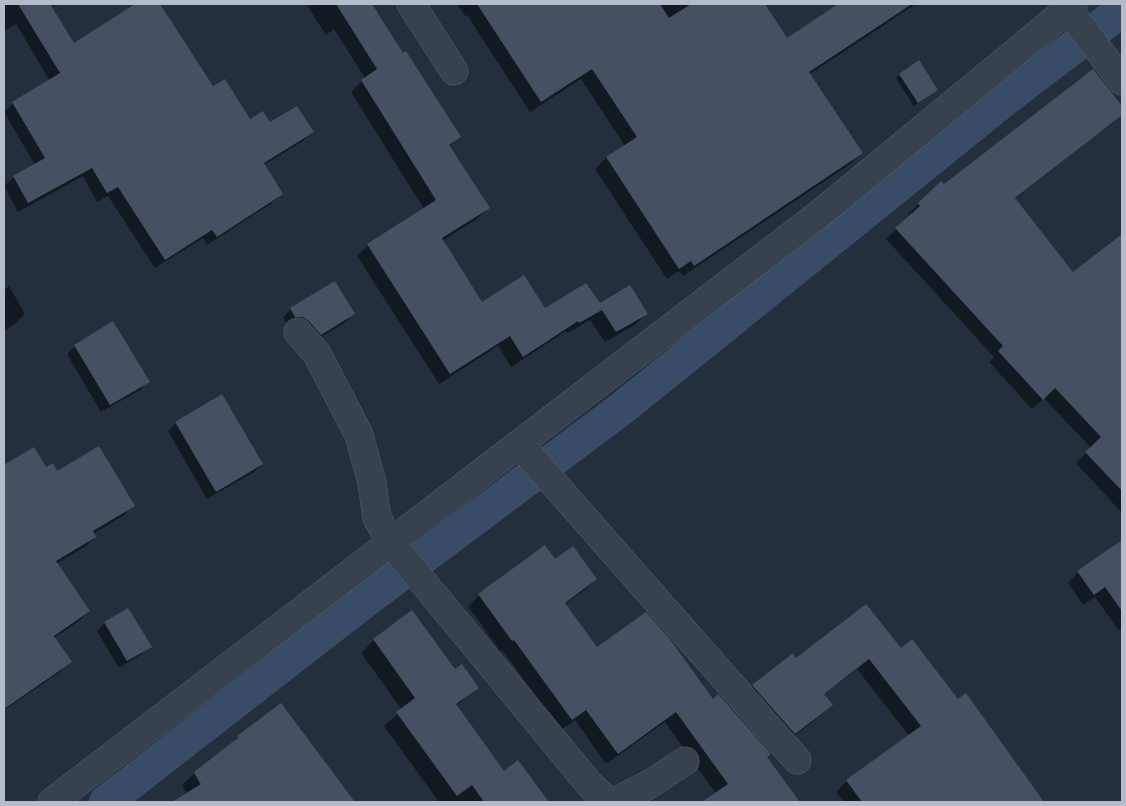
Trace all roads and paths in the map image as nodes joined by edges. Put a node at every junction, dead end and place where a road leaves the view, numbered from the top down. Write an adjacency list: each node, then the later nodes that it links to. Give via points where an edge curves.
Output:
1 (411, 4): 3 (street)
2 (1070, 6): 4 (street); 6 (street, via 822,212)
3 (454, 71)
4 (1122, 81)
5 (298, 332): 7 (street, via 316,354 359,435 372,483 377,518)
6 (519, 444): 7 (street); 8 (street)
7 (391, 542): 10 (street); 11 (street, via 590,785)
8 (796, 760)
9 (685, 761): 11 (street)
10 (52, 802)
11 (614, 802)

